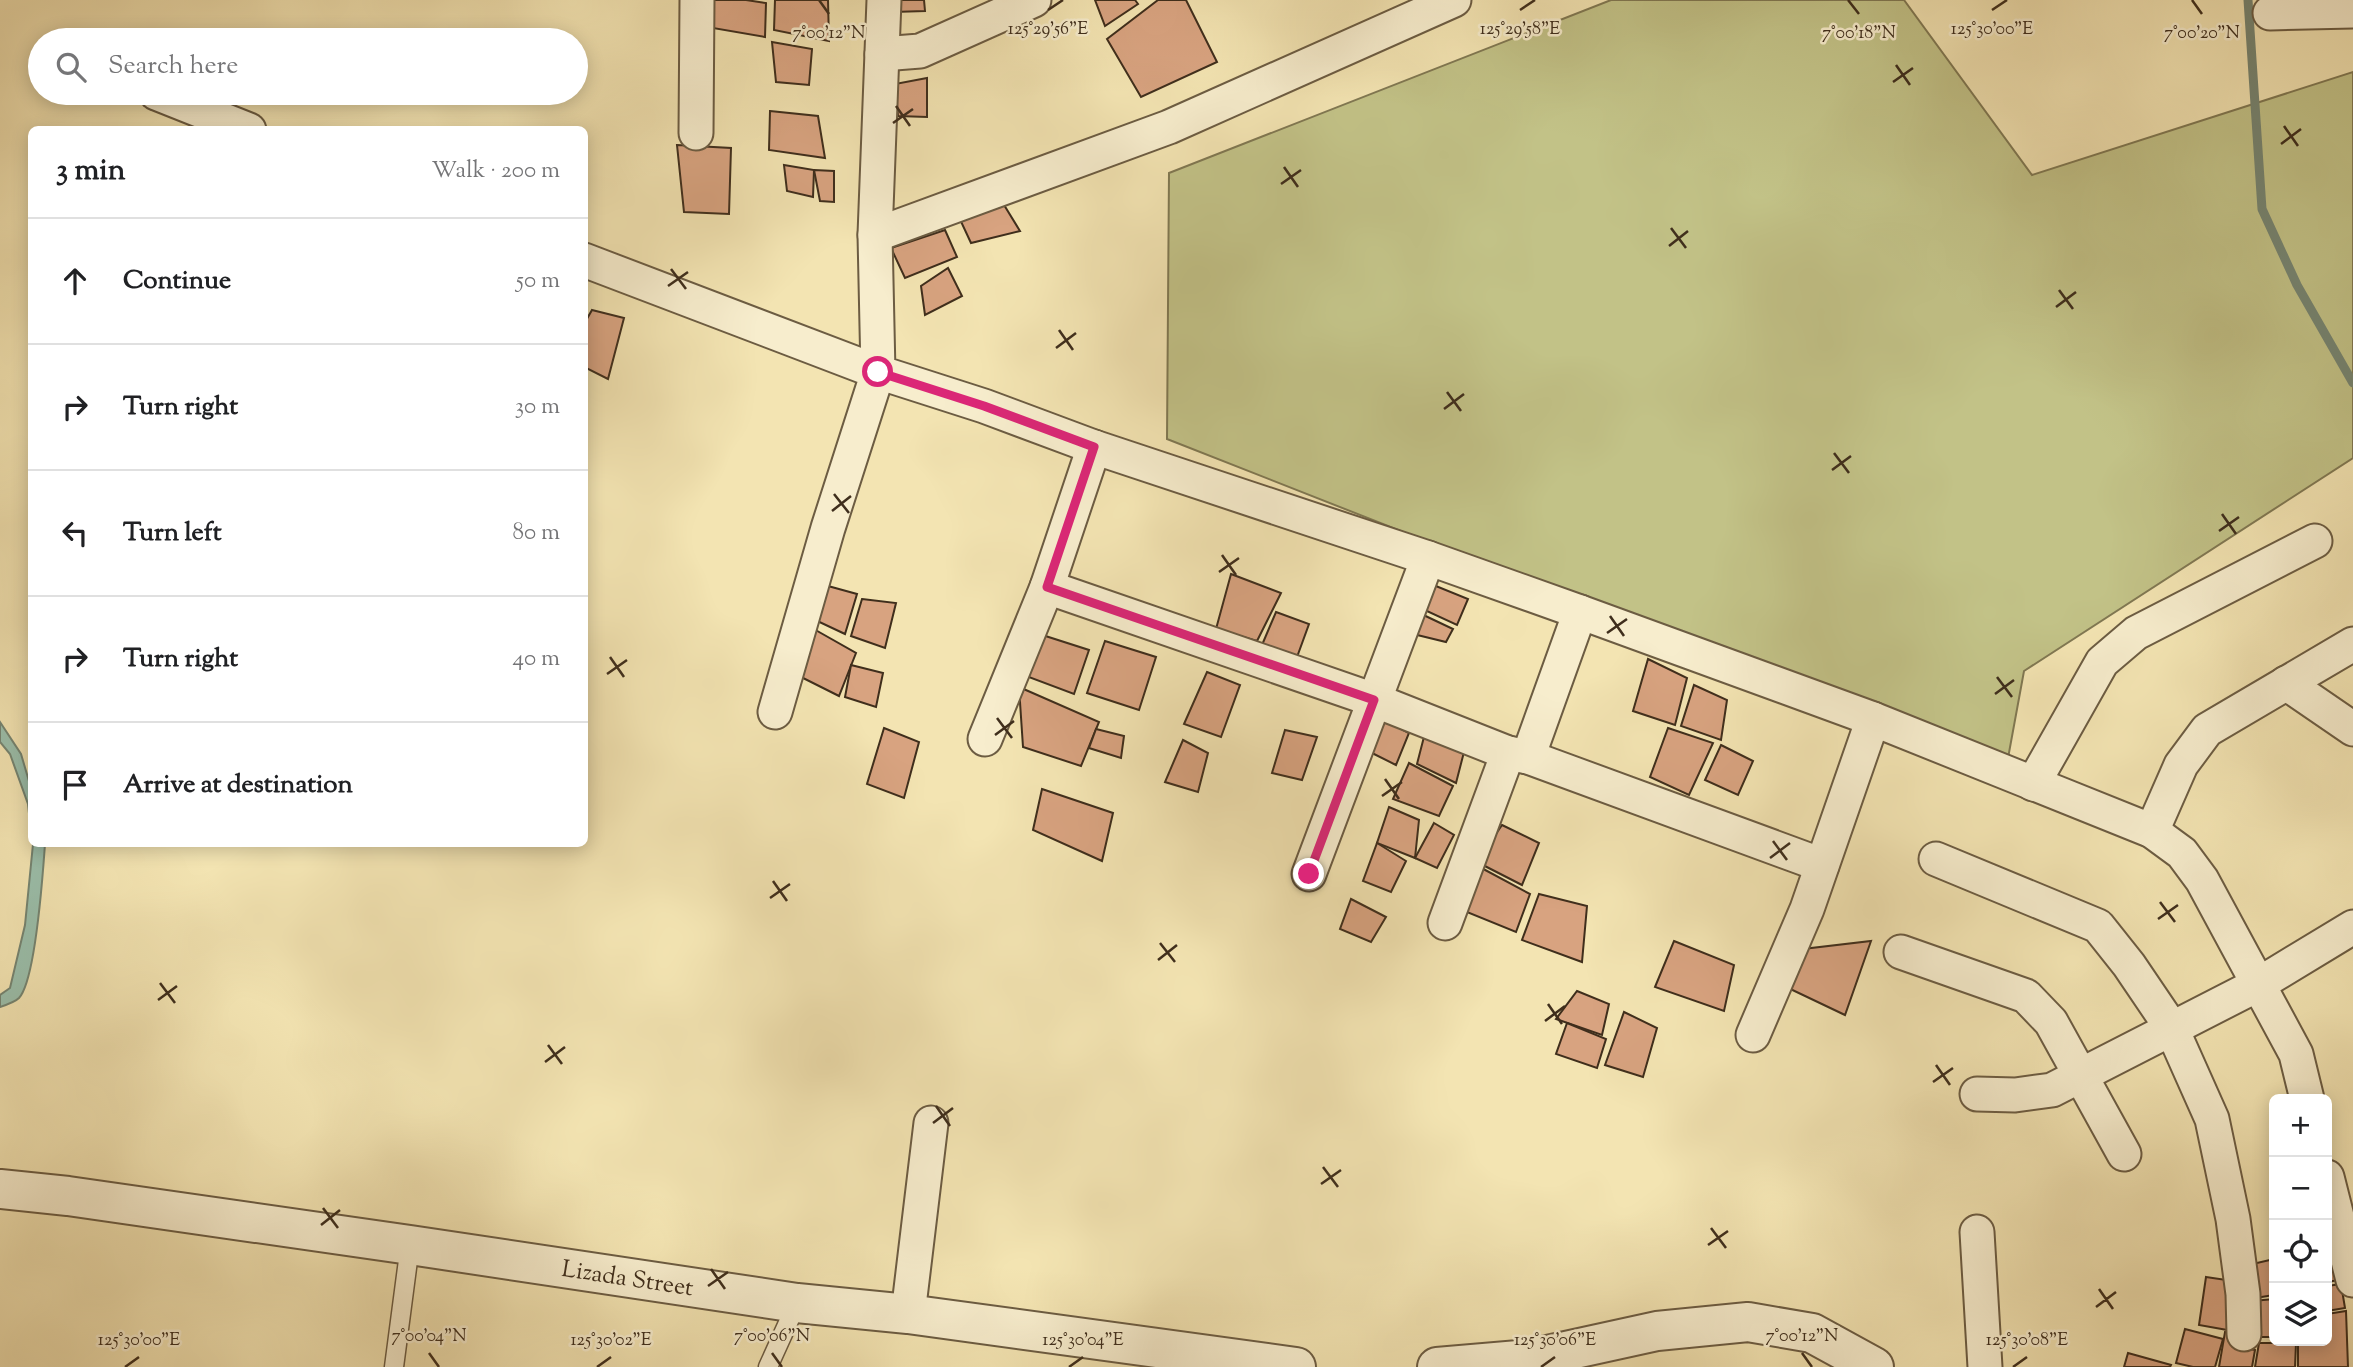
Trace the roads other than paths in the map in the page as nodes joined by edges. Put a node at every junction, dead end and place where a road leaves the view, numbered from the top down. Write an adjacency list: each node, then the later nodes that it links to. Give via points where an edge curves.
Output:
1 (697, 0): 10 (street)
2 (884, 0): 7 (street)
3 (1034, 0): 7 (street, via 920,51)
4 (1454, 0): 11 (street, via 1169,127)
5 (2353, 11): 6 (street)
6 (2270, 13)
7 (882, 54): 11 (street)
8 (186, 105): 9 (street)
9 (238, 126)
10 (696, 133)
11 (876, 235): 13 (street)
12 (588, 262): 13 (street)
13 (878, 372): 14 (street); 22 (street)
14 (1094, 447): 16 (street); 17 (street)
15 (2315, 541): 27 (street, via 2136,633 2102,662)
16 (1428, 558): 18 (street); 21 (street)
17 (1047, 587): 21 (street); 25 (street)
18 (1580, 612): 23 (street); 26 (street)
19 (2353, 644): 20 (street)
20 (2286, 684): 24 (street); 28 (street, via 2207,730 2181,765)
21 (1374, 700): 26 (street); 31 (street)
22 (775, 712)
23 (1873, 719): 27 (street); 30 (street)
24 (2353, 729)
25 (985, 739)
26 (1518, 755): 30 (street); 32 (street)
27 (2033, 784): 28 (street)
28 (2152, 831): 35 (street, via 2182,853 2202,880)
29 (1936, 859): 36 (street, via 2098,926)
30 (1822, 865): 37 (street)
31 (1309, 874)
32 (1445, 923)
33 (2353, 928): 35 (street)
34 (1901, 952): 38 (street, via 2026,996 2051,1022)
35 (2259, 984): 36 (street); 40 (street, via 2296,1054)
36 (2171, 1027): 38 (street); 50 (street, via 2212,1119 2233,1219)
37 (1754, 1035)
38 (2082, 1075): 39 (street, via 2052,1090); 42 (street)
39 (1977, 1094)
40 (2306, 1094)
41 (932, 1123): 49 (street)
42 (2124, 1154)
43 (0, 1189): 46 (street, Lizada Street)
44 (2332, 1197): 47 (street)
45 (1977, 1232): 56 (street)
46 (410, 1245): 48 (street, Lizada Street); 51 (lane)
47 (2353, 1280)
48 (797, 1303): 49 (street, Lizada Street); 52 (lane)
49 (908, 1314): 53 (street, Lizada Street)
50 (2244, 1334)
51 (394, 1367)
52 (768, 1367)
53 (1296, 1367)
54 (1437, 1367): 55 (street, via 1529,1359 1657,1331 1748,1322 1812,1333)
55 (1874, 1367)
56 (1985, 1367)

